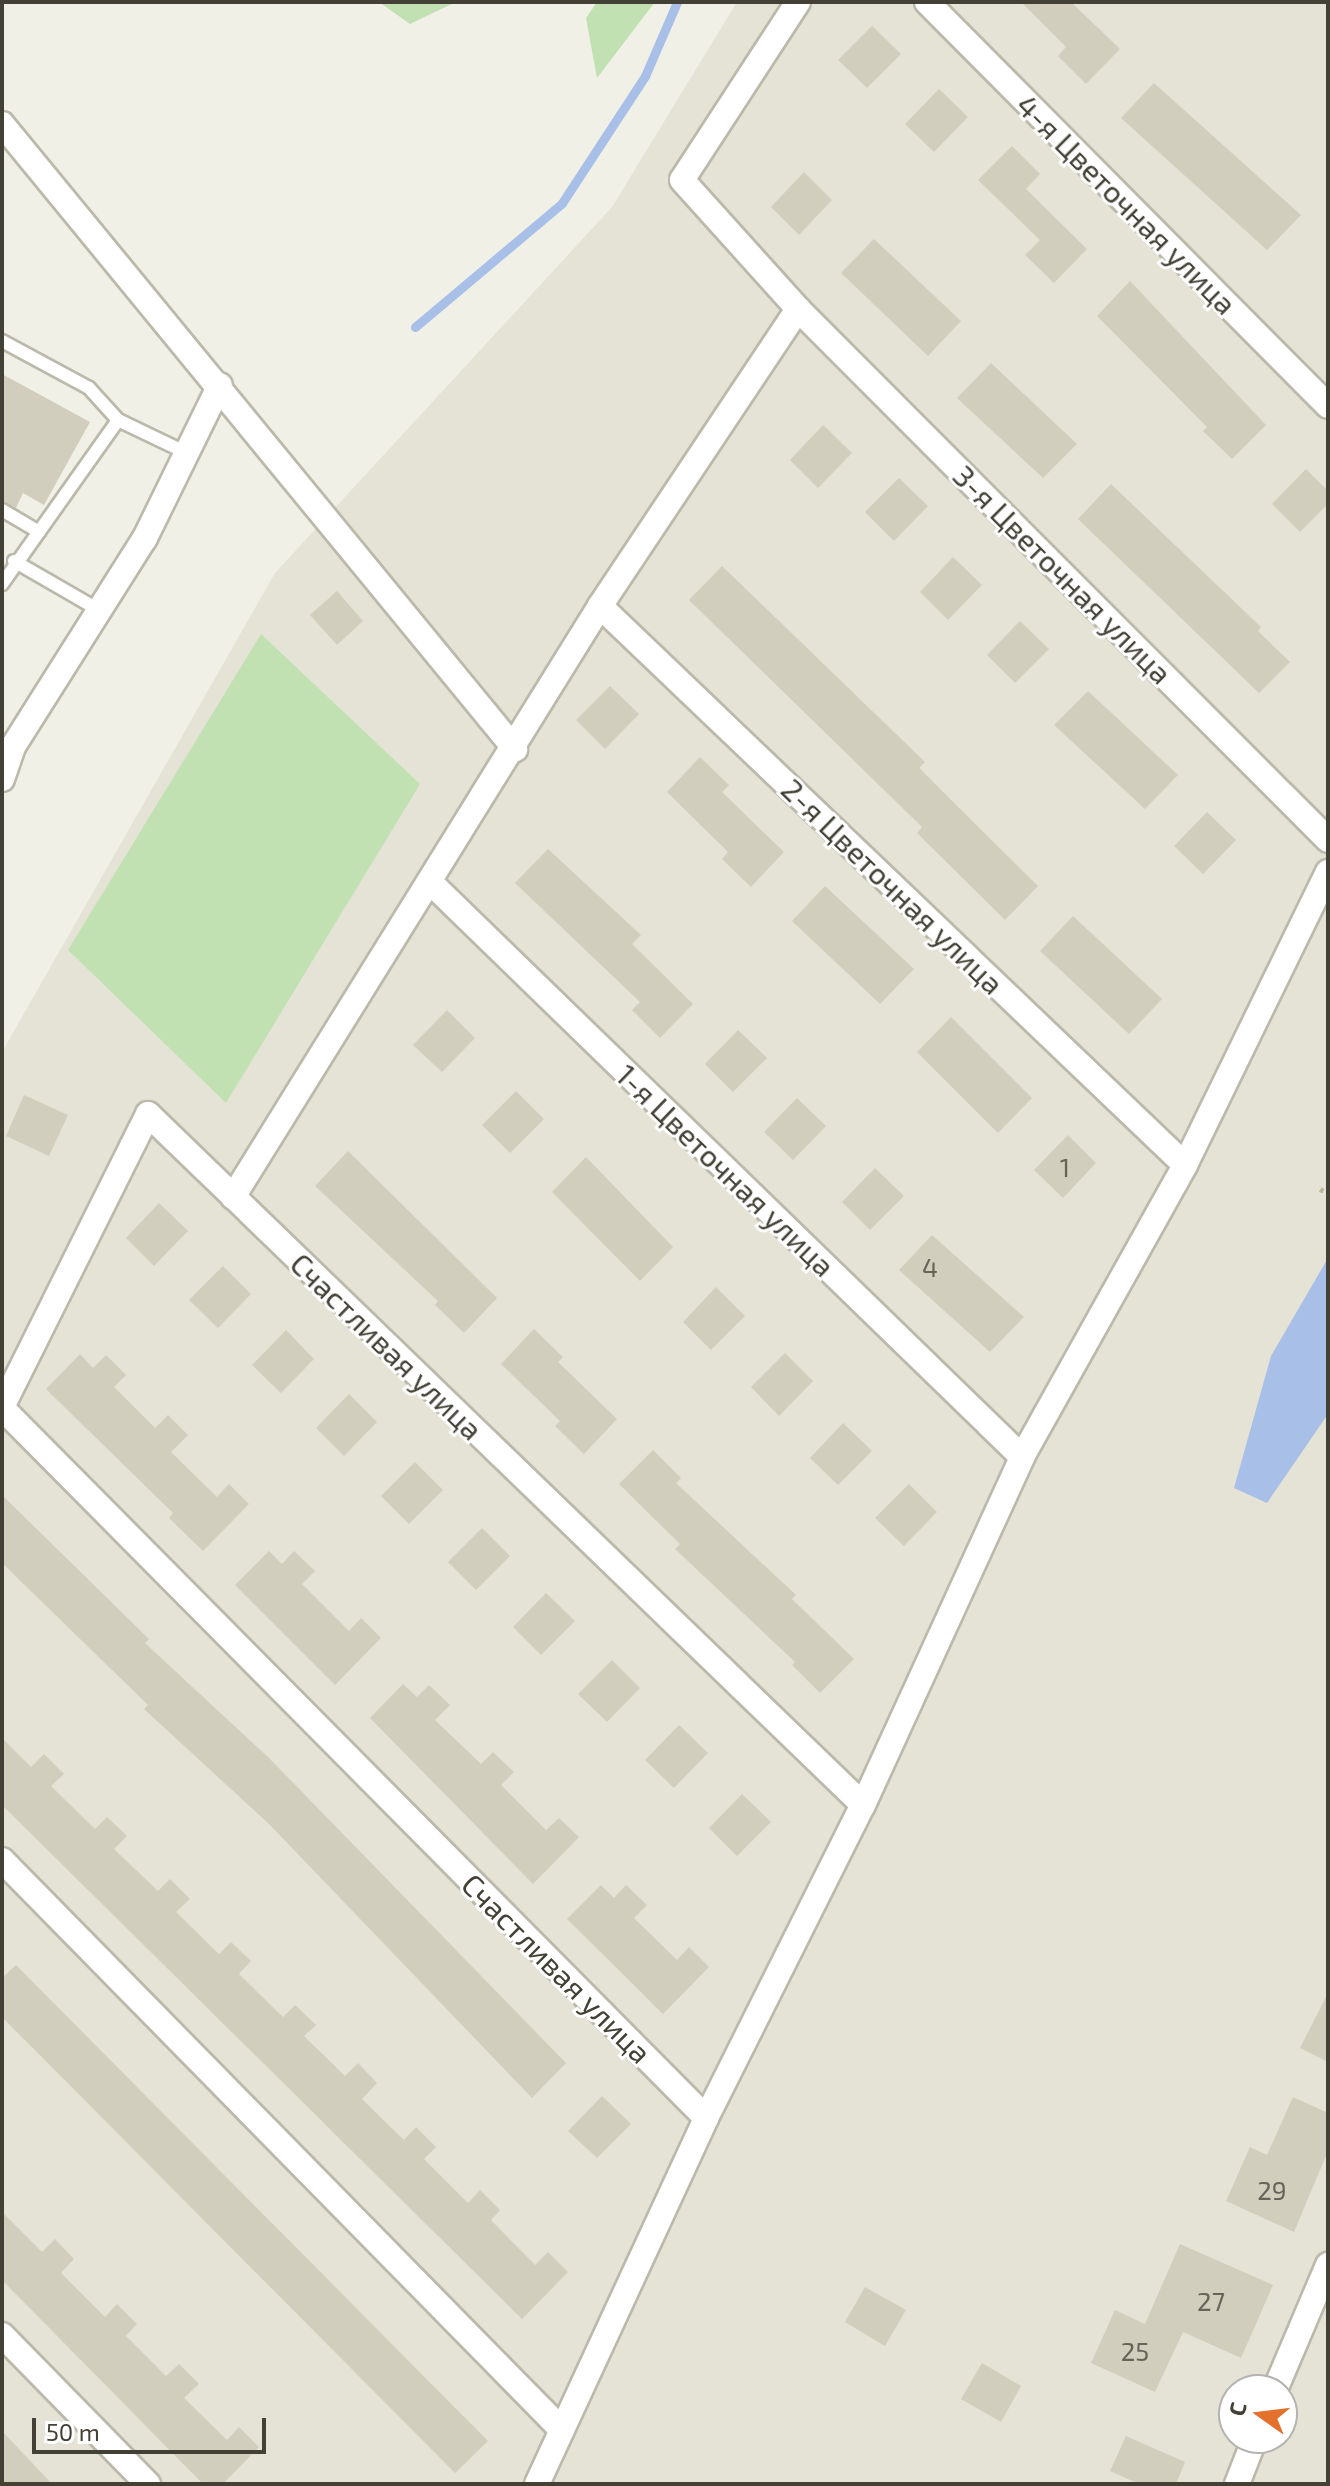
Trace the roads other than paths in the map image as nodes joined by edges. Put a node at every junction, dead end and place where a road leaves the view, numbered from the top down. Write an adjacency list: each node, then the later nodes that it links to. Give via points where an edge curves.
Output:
1 (798, 2): 4 (street, 3-я Цветочная улица, via 682,180)
2 (927, 2): 7 (street, 4-я Цветочная улица)
3 (2, 124): 6 (street)
4 (798, 309): 14 (street); 18 (street, 3-я Цветочная улица)
5 (2, 341): 8 (lane, via 89,388)
6 (220, 385): 9 (street); 16 (street)
7 (1328, 406)
8 (118, 420): 9 (lane); 11 (lane)
9 (187, 453): 15 (street, via 145,538)
10 (2, 510): 11 (lane)
11 (39, 532): 12 (lane)
12 (14, 561): 13 (lane); 15 (lane)
13 (2, 584)
14 (600, 606): 16 (street); 21 (street, 2-я Цветочная улица)
15 (99, 610): 17 (street, via 14,745)
16 (515, 749): 20 (street)
17 (2, 779)
18 (1328, 840)
19 (1328, 872): 21 (street)
20 (431, 883): 22 (street); 24 (street, 1-я Цветочная улица)
21 (1185, 1165): 24 (street)
22 (233, 1197): 23 (street, Счастливая улица, via 148,1114); 25 (street, Счастливая улица)
23 (2, 1408): 27 (street, Счастливая улица)
24 (1022, 1457): 25 (street)
25 (863, 1805): 27 (street)
26 (2, 1860): 31 (street)
27 (706, 2118): 31 (street)
28 (1328, 2265): 30 (street)
29 (2, 2335): 33 (street)
30 (1282, 2374)
31 (562, 2430): 34 (street)
32 (1249, 2454): 35 (street)
33 (148, 2484)
34 (537, 2484)
35 (1237, 2484)

